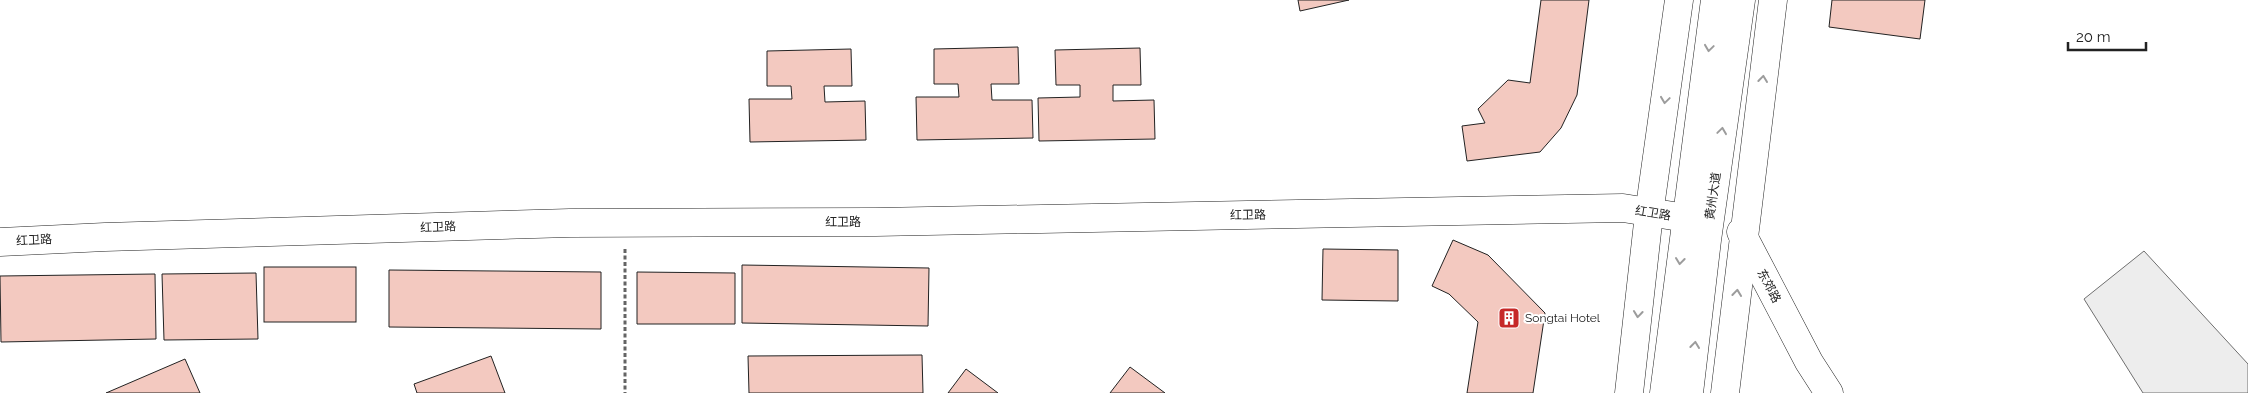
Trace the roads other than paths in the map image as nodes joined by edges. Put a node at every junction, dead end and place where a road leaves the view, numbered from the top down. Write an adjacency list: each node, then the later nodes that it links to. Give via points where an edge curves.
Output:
1 (1679, 0): 6 (street, one-way to 6)
2 (1715, 0): 7 (street, 黄州大道, one-way to 7)
3 (1741, 0): 5 (street, 黄州大道, one-way to 3)
4 (1773, 0): 8 (street, one-way to 4)
5 (1716, 174): 8 (street, 东郊路); 12 (street, 黄州大道, one-way to 5)
6 (1649, 214): 7 (street, 红卫路); 9 (street, 红卫路, via 1623,208 876,222 624,223); 10 (street, one-way to 10)
7 (1686, 218): 11 (street, 黄州大道, one-way to 11)
8 (1743, 235): 13 (street, one-way to 8); 14 (street, 东郊路, via 1809,362)
9 (0, 242)
10 (1629, 393)
11 (1664, 393)
12 (1689, 393)
13 (1725, 393)
14 (1829, 393)

